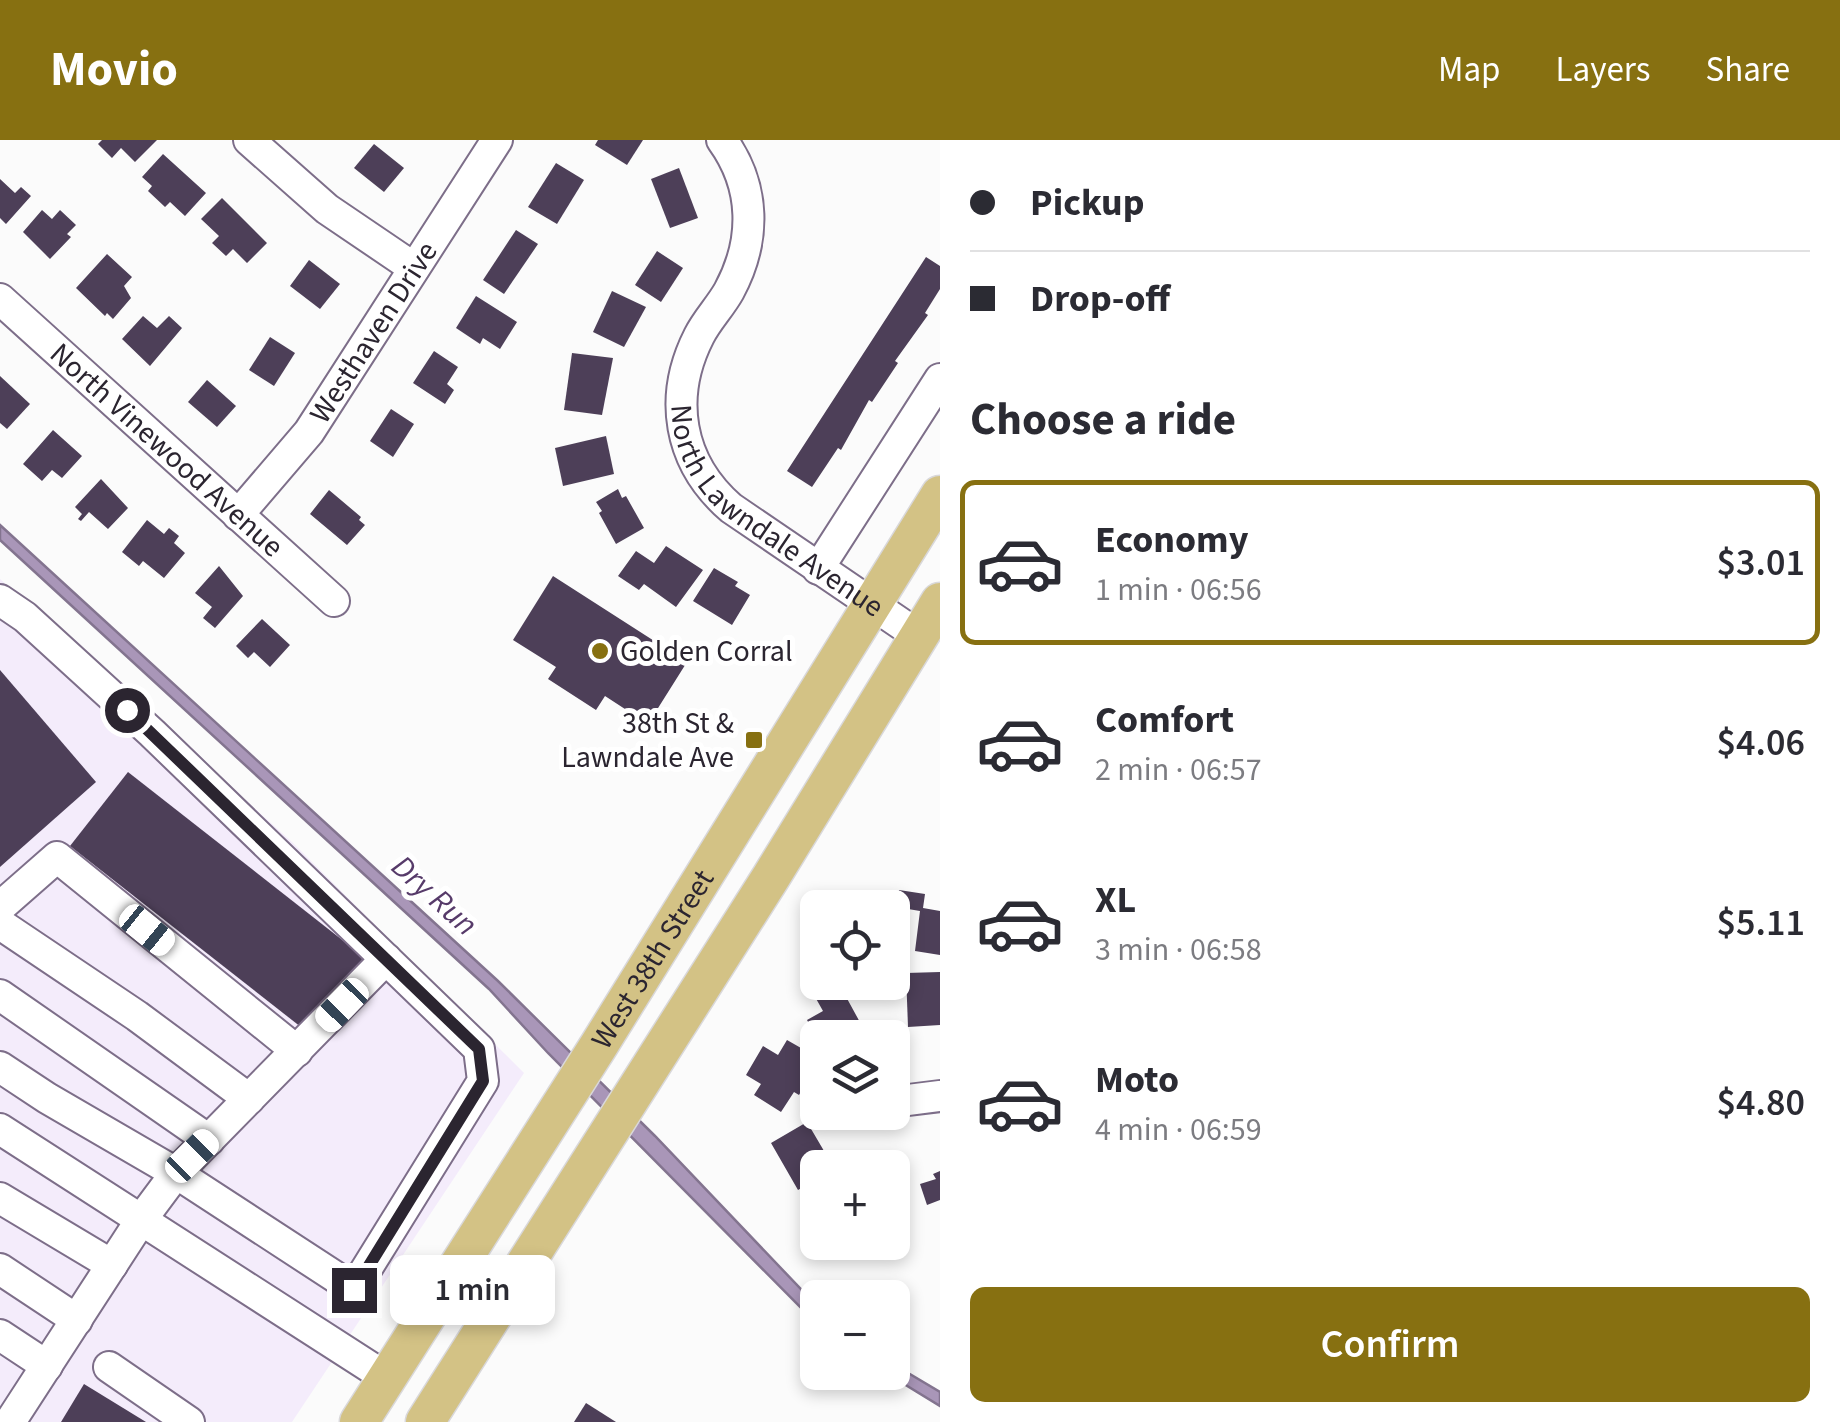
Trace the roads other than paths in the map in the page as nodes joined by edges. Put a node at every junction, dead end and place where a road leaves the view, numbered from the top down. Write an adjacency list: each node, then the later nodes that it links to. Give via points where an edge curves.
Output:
1 (249, 140): 4 (street, via 327,208)
2 (497, 140): 4 (street, Westhaven Drive)
3 (722, 140): 9 (street, North Lawndale Avenue, via 743,179 749,231 736,279 687,362 680,393 684,436 696,467 724,501)
4 (414, 268): 8 (street, Westhaven Drive, via 308,432)
5 (0, 300): 8 (street, North Vinewood Avenue)
6 (940, 378): 9 (street)
7 (940, 495): 13 (main road, West 38th Street)
8 (238, 515): 11 (street, North Vinewood Avenue)
9 (818, 569): 13 (street, North Lawndale Avenue)
10 (0, 600): 17 (street, via 152,733)
11 (334, 601)
12 (940, 602): 14 (main road, West 38th Street)
13 (871, 606): 14 (street, North Lawndale Avenue); 35 (main road, West 38th Street)
14 (919, 636): 39 (main road, West 38th Street)
15 (0, 907): 19 (street, via 57,857)
16 (0, 924): 22 (street)
17 (386, 959): 19 (street); 26 (street, via 479,1049 483,1081 354,1290)
18 (0, 995): 25 (street)
19 (297, 1050): 22 (street)
20 (0, 1066): 26 (street)
21 (940, 1096): 23 (street)
22 (249, 1099): 25 (street)
23 (910, 1100)
24 (0, 1129): 28 (street)
25 (209, 1140): 26 (street)
26 (176, 1172): 28 (street)
27 (0, 1198): 29 (street)
28 (141, 1220): 29 (street); 35 (street)
29 (112, 1265): 31 (street)
30 (0, 1268): 31 (street)
31 (76, 1320): 33 (street)
32 (0, 1335): 33 (street)
33 (46, 1366): 36 (street)
34 (108, 1368): 37 (street)
35 (387, 1378): 38 (main road, West 38th Street)
36 (10, 1422)
37 (190, 1422)
38 (359, 1422)
39 (426, 1422)

